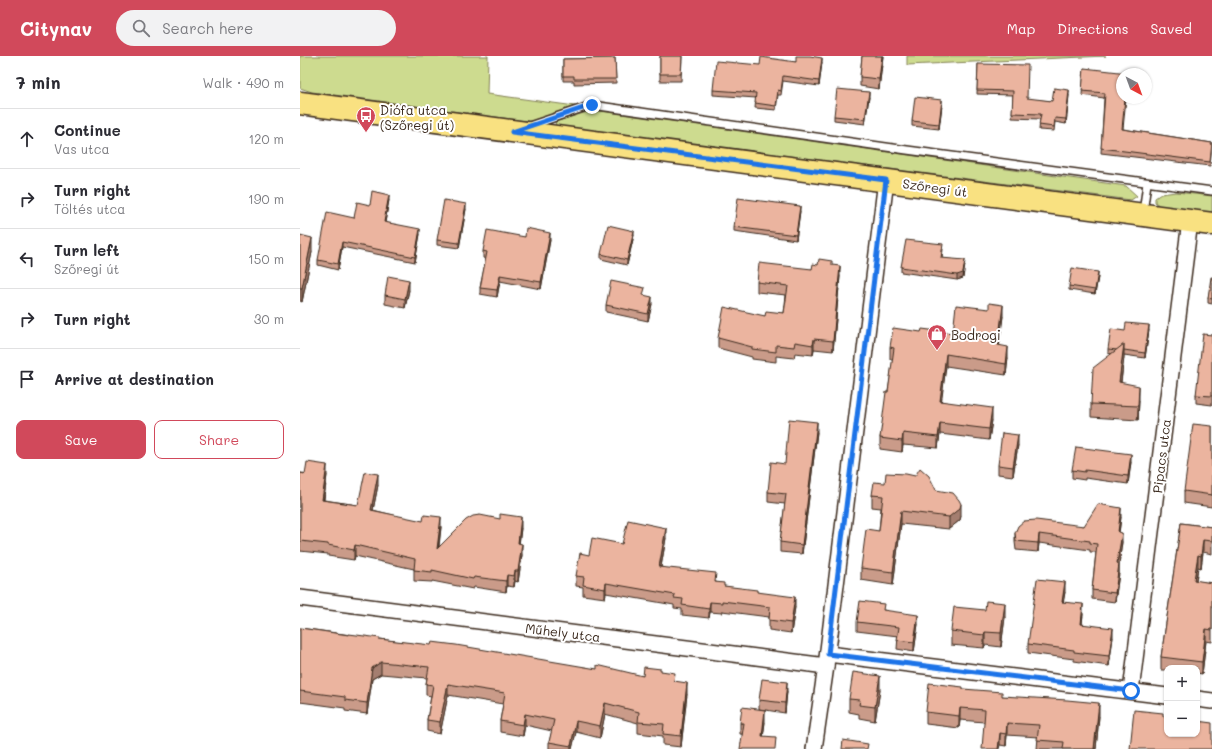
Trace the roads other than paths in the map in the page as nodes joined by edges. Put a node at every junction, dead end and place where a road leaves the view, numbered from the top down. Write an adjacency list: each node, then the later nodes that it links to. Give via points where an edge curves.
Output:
1 (300, 103): 2 (main road, Szőregi út)
2 (512, 132): 3 (main road, Szőregi út); 4 (lane, via 592,105)
3 (886, 180): 6 (main road, Szőregi út); 10 (street)
4 (1147, 183): 5 (lane); 6 (lane)
5 (1212, 191)
6 (1142, 215): 7 (main road, Szőregi út)
7 (1190, 221): 8 (main road, Szőregi út); 11 (street, Pipacs utca)
8 (1212, 224)
9 (300, 598): 10 (street, Műhely utca)
10 (827, 660): 11 (street, Műhely utca); 15 (street)
11 (1131, 691): 12 (street, Műhely utca)
12 (1164, 696)
13 (1200, 699): 14 (street)
14 (1212, 701)
15 (814, 749)

